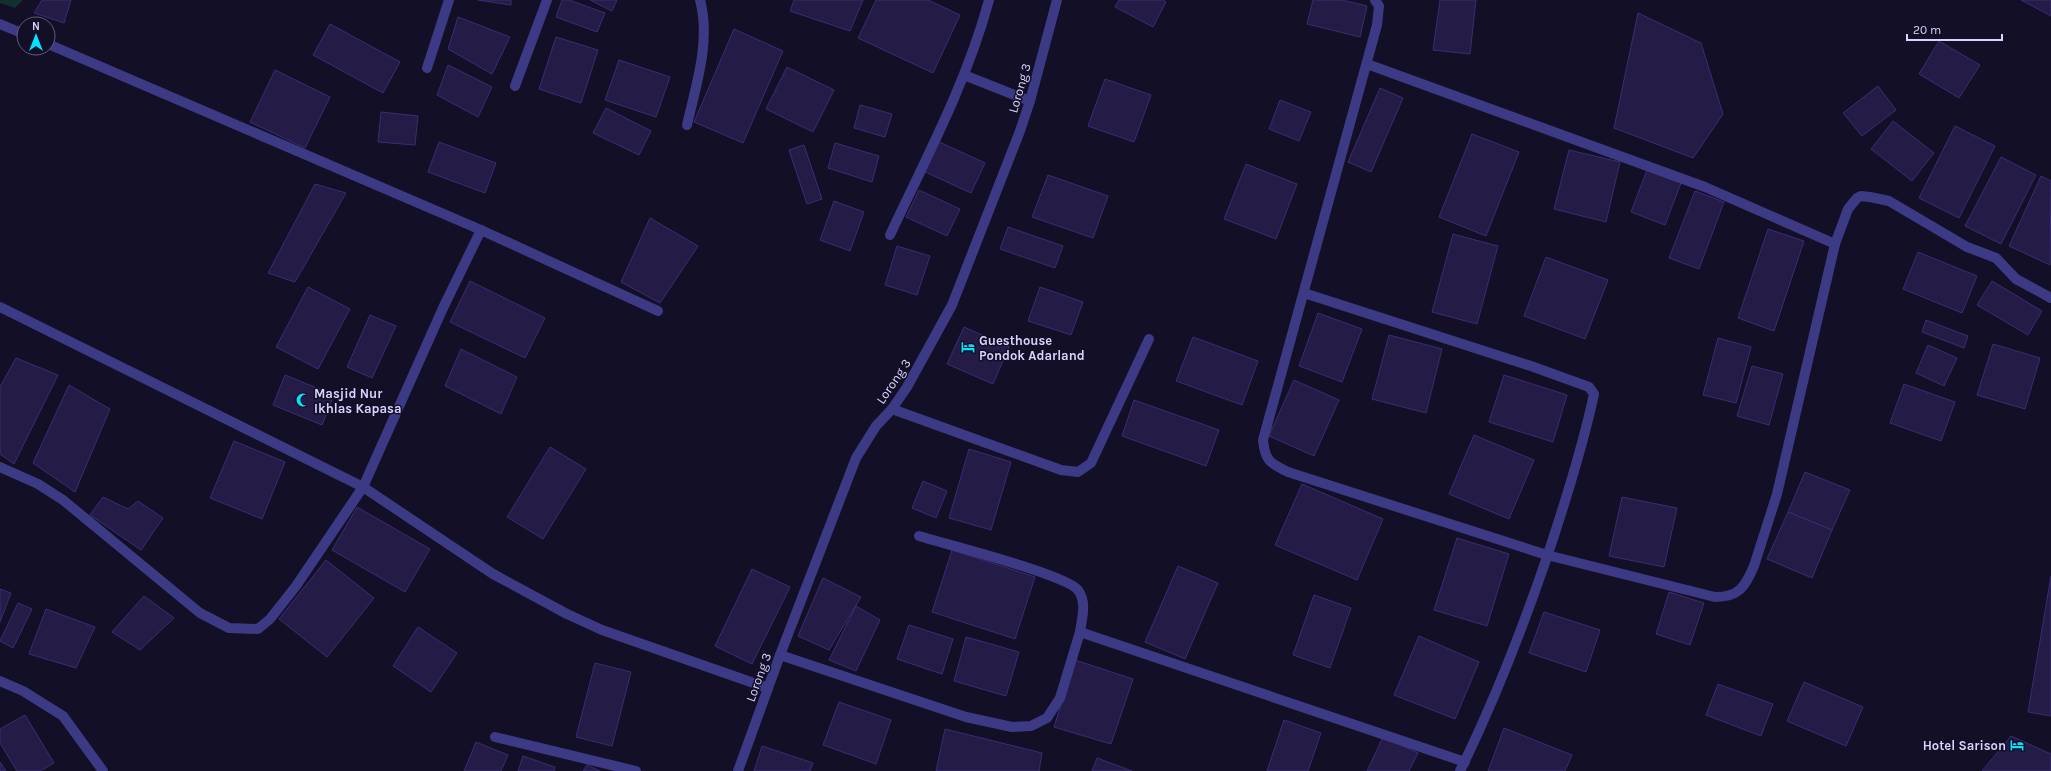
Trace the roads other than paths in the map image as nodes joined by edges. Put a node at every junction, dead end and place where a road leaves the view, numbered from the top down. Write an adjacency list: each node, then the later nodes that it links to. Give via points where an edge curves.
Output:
1 (449, 0): 11 (street)
2 (548, 0): 13 (street)
3 (700, 0): 15 (street, via 703,11 703,48)
4 (989, 0): 12 (street)
5 (1057, 0): 14 (street, Lorong 3)
6 (1375, 0): 10 (street, via 1379,6 1377,25)
7 (0, 24): 8 (street)
8 (16, 31)
9 (56, 47): 16 (street)
10 (1367, 64): 18 (street, via 1705,187); 19 (street)
11 (427, 68)
12 (964, 75): 14 (street); 17 (street)
13 (515, 86)
14 (1030, 100): 24 (street, Lorong 3, via 952,305 921,364)
15 (687, 125)
16 (481, 230): 22 (street); 26 (street, via 442,308)
17 (890, 235)
18 (1835, 244): 20 (street, via 1848,210 1857,198 1861,196 1889,201 1967,247 1996,258 2016,279); 28 (street, via 1778,494 1750,577 1741,588 1730,596 1715,597)
19 (1304, 293): 28 (street, via 1263,440 1265,453 1270,462 1288,472); 28 (street, via 1589,387 1594,394 1587,428 1560,523)
20 (2051, 298)
21 (0, 307): 26 (street)
22 (658, 311)
23 (1148, 339): 24 (street, via 1091,463 1078,472 1061,470)
24 (892, 409): 30 (street, Lorong 3, via 876,426 854,463)
25 (0, 467): 26 (street, via 33,482 63,500 200,613 229,628 248,630 258,629 270,619 296,586)
26 (363, 487): 32 (street, via 493,574 567,614 602,630)
27 (919, 536): 29 (street, via 1047,574 1072,585 1077,589 1083,603)
28 (1547, 555): 34 (street, via 1515,648)
29 (1080, 632): 30 (street, via 1060,698 1047,718 1031,726 1012,727 966,717); 34 (street)
30 (780, 655): 32 (street, Lorong 3)
31 (0, 681): 35 (street, via 23,691 63,716)
32 (768, 688): 37 (street, Lorong 3)
33 (495, 737): 36 (street)
34 (1465, 762): 38 (street)
35 (103, 771)
36 (636, 771)
37 (738, 771)
38 (1460, 771)

